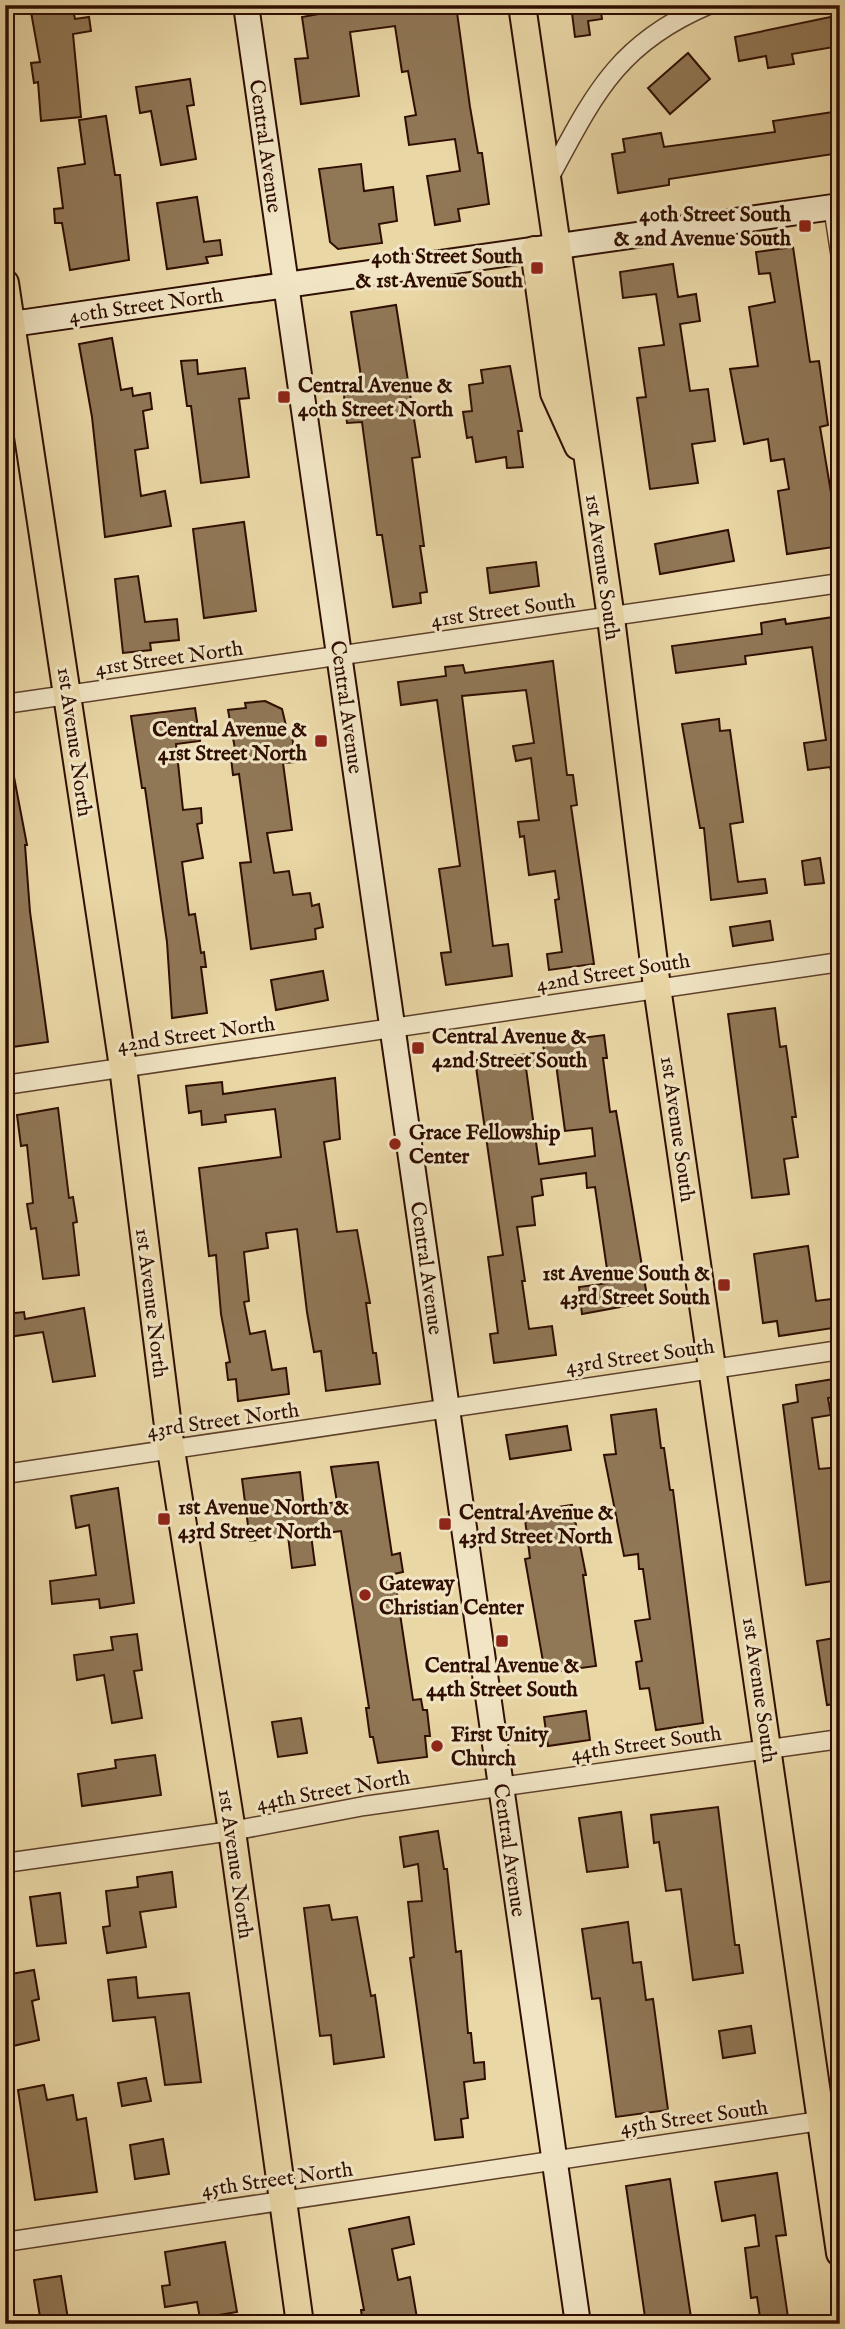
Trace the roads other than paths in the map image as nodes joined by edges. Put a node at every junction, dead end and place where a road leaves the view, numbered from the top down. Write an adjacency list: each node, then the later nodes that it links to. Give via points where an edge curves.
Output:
1 (246, 5): 9 (main road, Central Avenue)
2 (522, 5): 4 (main road, 1st Avenue South)
3 (708, 5): 4 (street, via 640,42 611,71)
4 (548, 180): 6 (main road, 1st Avenue South)
5 (836, 206): 6 (main road, 40th Street North); 7 (street)
6 (545, 248): 9 (main road, 40th Street North); 12 (main road, 1st Avenue South, via 588,466)
7 (840, 252)
8 (5, 283): 10 (main road, 1st Avenue North)
9 (286, 286): 10 (main road, 40th Street North); 13 (main road, Central Avenue)
10 (9, 325): 14 (main road, 1st Avenue North)
11 (840, 583): 12 (street, 41st Street South)
12 (611, 618): 13 (street, 41st Street South); 17 (main road, 1st Avenue South)
13 (339, 656): 14 (street, 41st Street North); 18 (main road, Central Avenue)
14 (68, 695): 15 (street, 41st Street North); 19 (main road, 1st Avenue North)
15 (5, 704)
16 (840, 962): 17 (street, 42nd Street South)
17 (657, 987): 18 (street, 42nd Street South); 22 (main road, 1st Avenue South)
18 (394, 1027): 19 (street, 42nd Street North); 23 (main road, Central Avenue)
19 (123, 1067): 20 (street, 42nd Street North); 24 (main road, 1st Avenue North)
20 (5, 1085)
21 (840, 1350): 22 (street, 43rd Street South)
22 (714, 1369): 23 (street, 43rd Street South); 27 (main road, 1st Avenue South)
23 (447, 1411): 24 (street, 43rd Street North); 28 (main road, Central Avenue)
24 (171, 1450): 25 (street, 43rd Street North); 29 (main road, 1st Avenue North)
25 (5, 1474)
26 (840, 1739): 27 (street, 44th Street South)
27 (768, 1749): 28 (street, 44th Street South); 31 (main road, 1st Avenue South)
28 (501, 1787): 29 (street, 44th Street North, via 364,1805); 32 (main road, Central Avenue)
29 (232, 1830): 30 (street, 44th Street North); 33 (main road, 1st Avenue North)
30 (5, 1863)
31 (830, 2119): 32 (street, 45th Street South); 35 (main road, 1st Avenue South)
32 (555, 2160): 33 (street, 45th Street North); 37 (main road, Central Avenue)
33 (284, 2202): 34 (street, 45th Street North); 36 (main road, 1st Avenue North)
34 (5, 2242)
35 (840, 2253)
36 (300, 2324)
37 (578, 2324)

